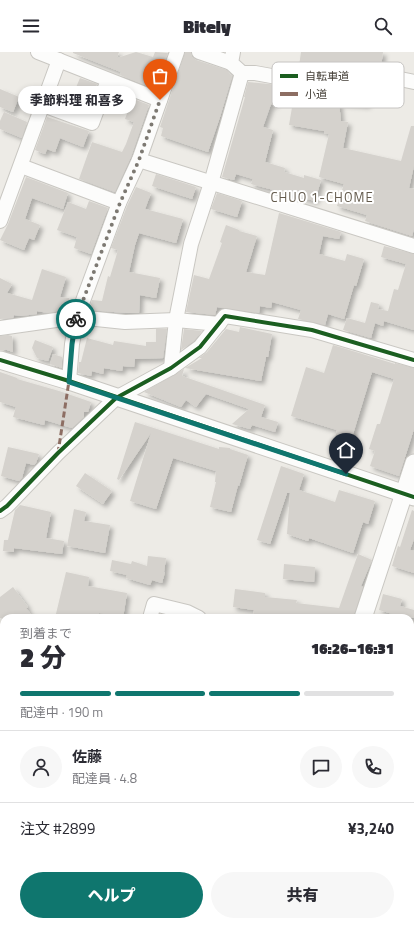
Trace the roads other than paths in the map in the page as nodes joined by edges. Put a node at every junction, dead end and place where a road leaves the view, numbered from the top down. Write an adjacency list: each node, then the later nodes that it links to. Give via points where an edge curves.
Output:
1 (38, 52): 5 (street)
2 (177, 52): 11 (street)
3 (199, 52): 4 (street)
4 (232, 57): 6 (street)
5 (60, 60): 8 (street); 12 (street)
6 (242, 73): 7 (street); 15 (street)
7 (272, 76)
8 (108, 80): 11 (street); 12 (street, via 92,123)
9 (404, 80): 10 (street)
10 (414, 82)
11 (160, 100): 13 (street)
12 (43, 105): 14 (street)
13 (139, 160): 15 (street); 16 (street)
14 (21, 166): 16 (street); 17 (street)
15 (211, 183): 18 (street); 20 (street, via 191,244)
16 (120, 203): 19 (street)
17 (0, 221)
18 (414, 246)
19 (77, 317): 20 (street, via 125,322); 22 (street); 26 (street)
20 (176, 320): 21 (street); 25 (street)
21 (219, 324): 24 (street, via 225,316 312,330); 25 (street, via 200,347)
22 (0, 328)
23 (0, 360): 26 (street)
24 (414, 360)
25 (171, 368): 27 (street)
26 (69, 382): 27 (street)
27 (116, 398): 29 (street); 30 (street)
28 (414, 463): 29 (street)
29 (409, 495): 33 (street)
30 (0, 510)
31 (151, 614): 32 (street, via 154,604)
32 (191, 614)
33 (364, 614)

